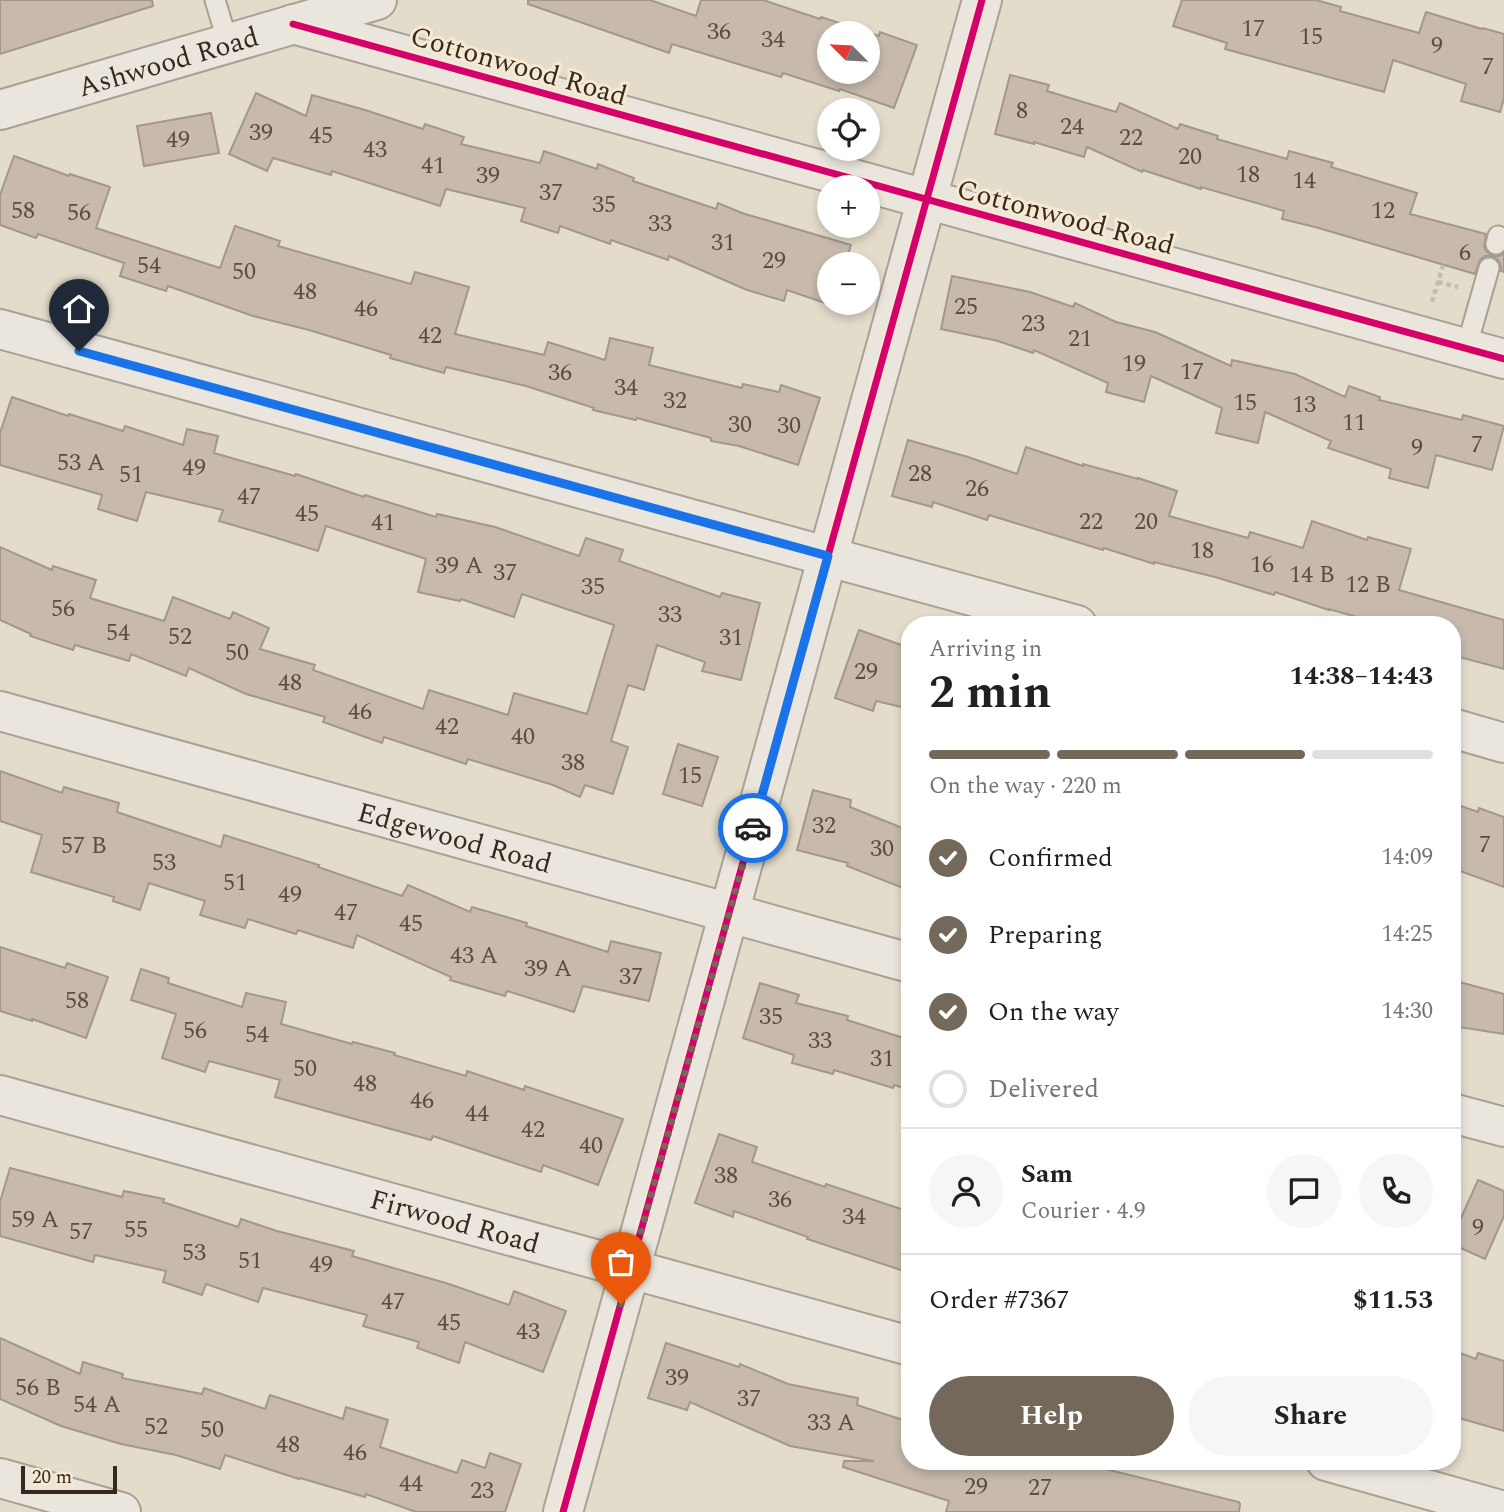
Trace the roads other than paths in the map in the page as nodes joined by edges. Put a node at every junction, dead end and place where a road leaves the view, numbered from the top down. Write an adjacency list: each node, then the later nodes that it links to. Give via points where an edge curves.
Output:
1 (215, 0): 5 (lane)
2 (377, 0): 4 (street, Ashwood Road)
3 (982, 0): 7 (street)
4 (293, 24): 5 (street, Ashwood Road); 7 (street, Cottonwood Road)
5 (228, 43): 6 (street, Ashwood Road)
6 (0, 110)
7 (926, 199): 10 (street, Cottonwood Road); 12 (street)
8 (1489, 268): 10 (lane)
9 (0, 329): 12 (street)
10 (1466, 349): 11 (street, Cottonwood Road)
11 (1504, 359)
12 (828, 556): 13 (street); 17 (street)
13 (1045, 616)
14 (0, 711): 17 (street, Edgewood Road)
15 (1461, 731): 16 (street)
16 (1504, 743)
17 (729, 912): 18 (street, Edgewood Road); 22 (street)
18 (901, 960)
19 (0, 1095): 22 (street, Firwood Road)
20 (1461, 1115): 21 (street)
21 (1504, 1127)
22 (631, 1269): 23 (street, Firwood Road); 28 (street)
23 (901, 1344)
24 (1358, 1470): 26 (street)
25 (0, 1479): 27 (street)
26 (1504, 1511)
27 (121, 1512)
28 (563, 1512)

